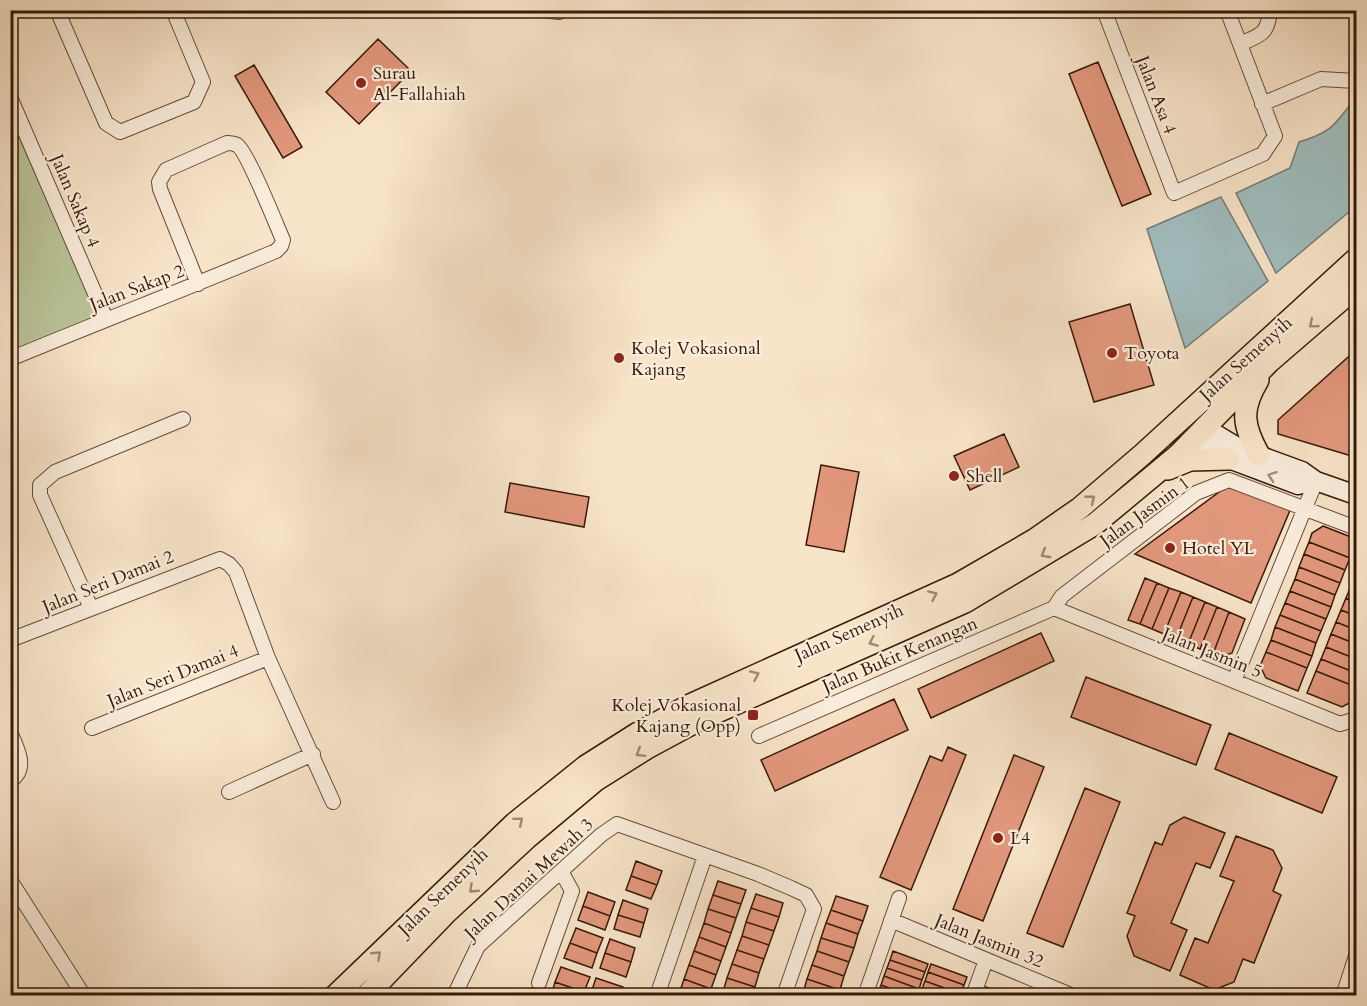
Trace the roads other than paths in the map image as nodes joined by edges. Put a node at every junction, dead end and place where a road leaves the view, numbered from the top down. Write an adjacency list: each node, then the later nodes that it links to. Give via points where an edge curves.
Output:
1 (57, 10): 2 (street, via 106,123 120,132 194,102 203,82)
2 (173, 10)
3 (542, 10): 4 (street)
4 (562, 10)
5 (1104, 10): 11 (street, Jalan Asa 4, via 1174,193 1263,154 1275,136)
6 (1227, 10): 8 (street)
7 (1270, 10): 8 (street, via 1264,33)
8 (1240, 44): 11 (street)
9 (1356, 81): 11 (street, via 1321,79)
10 (10, 97): 15 (street, Jalan Sakap 4)
11 (1262, 104)
12 (1356, 259): 18 (main road, Jalan Semenyih)
13 (198, 284): 13 (street, Jalan Sakap 2, via 159,182 166,170 227,142 236,144 261,188 283,240 276,251); 15 (street, Jalan Sakap 2)
14 (1356, 287): 17 (main road, Jalan Semenyih, one-way to 17)
15 (106, 319): 16 (street, Jalan Sakap 2)
16 (10, 359)
17 (1269, 362): 20 (main road, Jalan Semenyih); 22 (main road, via 1245,410 1248,437)
18 (1205, 396): 20 (main road); 21 (main road, Jalan Semenyih)
19 (183, 419): 29 (street, via 55,472 40,485 40,495)
20 (1197, 431): 21 (main road); 22 (street); 23 (street); 24 (main road, Jalan Semenyih, via 1178,455)
21 (1166, 432): 51 (main road, Jalan Semenyih, one-way to 21, via 515,823 586,766 690,705 989,568 1083,506)
22 (1259, 455): 25 (street, via 1302,471)
23 (1229, 459): 24 (main road, via 1190,460); 25 (street, one-way to 23, via 1298,486)
24 (1147, 481): 52 (main road, Jalan Semenyih, one-way to 52, via 1095,524 965,602 699,720 596,780 447,912)
25 (1316, 481): 26 (street); 27 (street)
26 (1356, 495)
27 (1305, 509): 28 (street, Jalan Jasmin 1); 30 (street, Jalan Jasmin 1, via 1228,480 1196,493 1062,596); 33 (street)
28 (1356, 528)
29 (91, 608): 31 (street, Jalan Seri Damai 2); 32 (street, Jalan Seri Damai 2, via 220,559 236,572)
30 (1054, 608): 33 (street, Jalan Jasmin 5); 37 (street, Jalan Bukit Kenangan)
31 (10, 640)
32 (268, 658): 35 (street, Jalan Seri Damai 4); 38 (street)
33 (1234, 681): 34 (street, Jalan Jasmin 5, via 1340,724)
34 (1356, 719)
35 (92, 728)
36 (10, 732): 39 (street, via 21,761)
37 (759, 736)
38 (313, 754): 40 (street); 41 (street)
39 (12, 780)
40 (229, 792)
41 (333, 802)
42 (705, 856): 43 (street, Jalan Damai Mewah 3, via 617,824); 54 (street); 55 (street, via 806,895 814,909)
43 (561, 871): 49 (street, via 572,891); 53 (street, Jalan Damai Mewah 3, via 478,946)
44 (10, 880): 50 (street)
45 (899, 898): 46 (street)
46 (891, 920): 48 (street, Jalan Jasmin 32); 56 (street)
47 (1356, 956): 59 (street)
48 (986, 960): 57 (street); 58 (street, Jalan Jasmin 32)
49 (539, 983)
50 (84, 996)
51 (335, 996)
52 (366, 996)
53 (454, 996)
54 (657, 996)
55 (784, 996)
56 (865, 996)
57 (973, 996)
58 (1073, 996)
59 (1343, 996)

